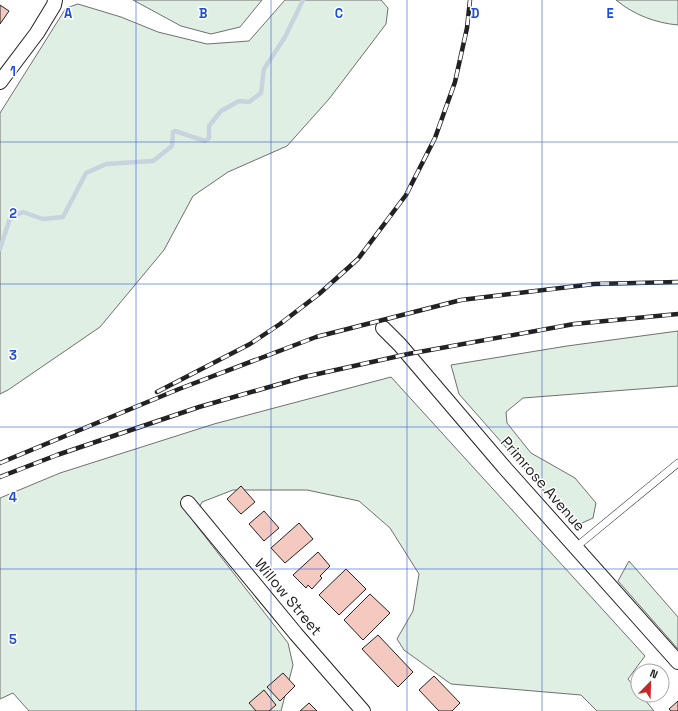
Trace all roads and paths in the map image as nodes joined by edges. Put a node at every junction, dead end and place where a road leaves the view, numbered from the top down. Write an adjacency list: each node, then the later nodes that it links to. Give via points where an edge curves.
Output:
1 (55, 0): 2 (street, via 38,33)
2 (0, 82)
3 (383, 328): 6 (street, Primrose Avenue)
4 (678, 463): 6 (lane)
5 (188, 503): 8 (street, Willow Street)
6 (576, 547): 7 (street, Primrose Avenue)
7 (678, 662)
8 (363, 711)

